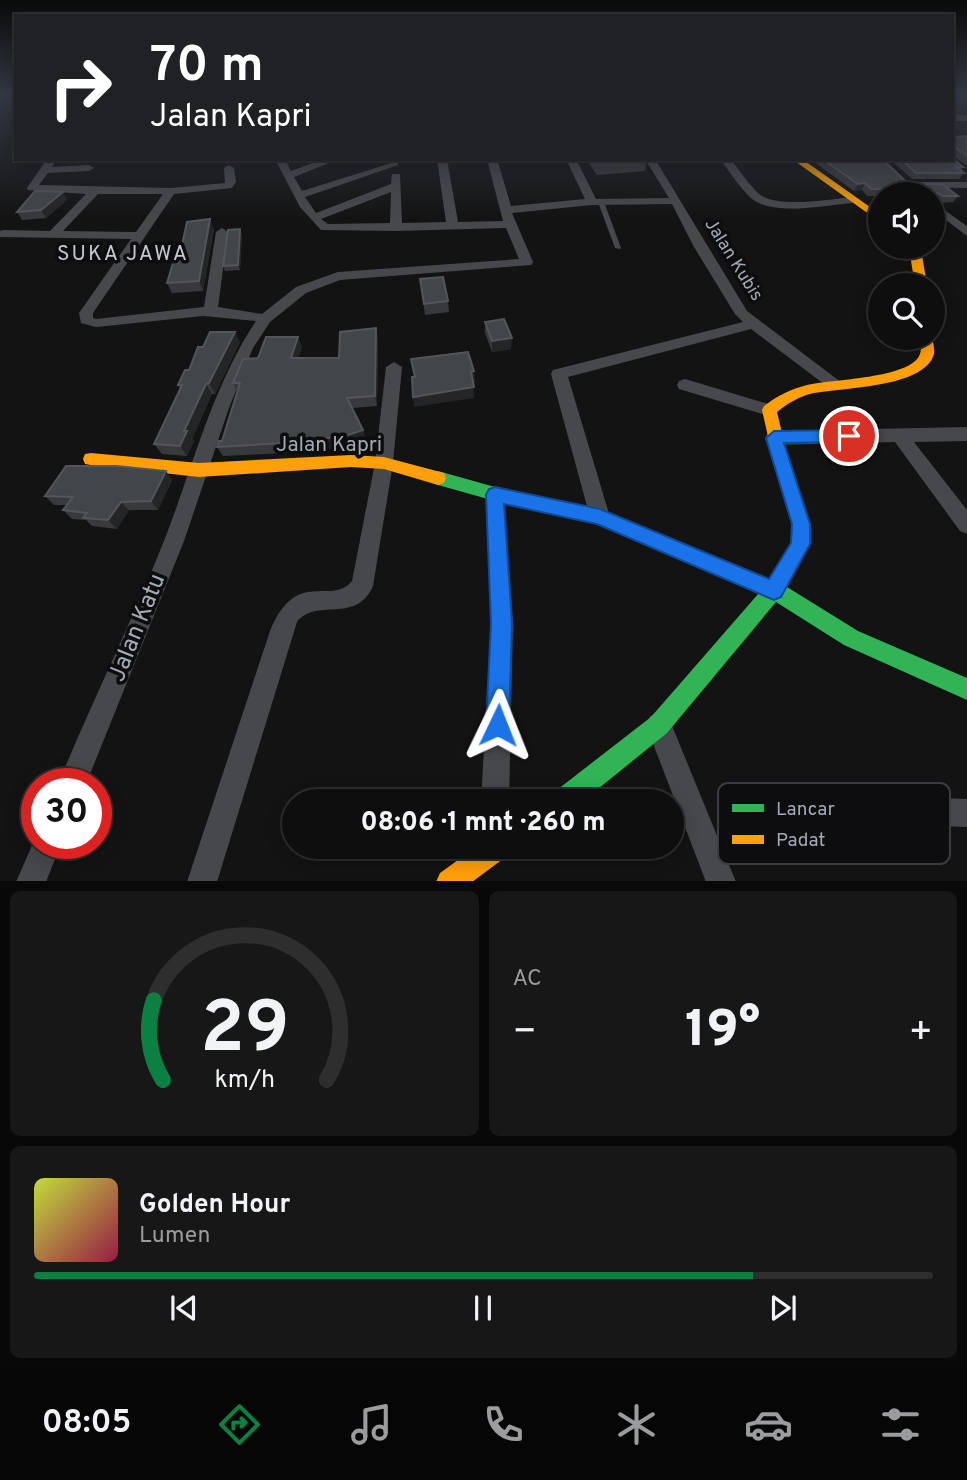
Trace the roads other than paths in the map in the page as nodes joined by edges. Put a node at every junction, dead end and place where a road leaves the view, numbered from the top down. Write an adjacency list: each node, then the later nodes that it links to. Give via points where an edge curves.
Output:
1 (50, 161): 14 (street)
2 (96, 161): 12 (street)
3 (281, 161): 15 (street)
4 (328, 161): 15 (street)
5 (395, 161): 20 (street); 24 (street)
6 (442, 161): 33 (street)
7 (493, 161): 28 (street)
8 (572, 161): 27 (street)
9 (651, 161): 26 (street, Jalan Kubis)
10 (728, 161): 25 (street, via 765,202)
11 (799, 161): 25 (street)
12 (89, 168): 14 (street); 21 (street)
13 (229, 168): 23 (street, via 228,186)
14 (43, 170): 21 (street, via 32,188)
15 (289, 175): 24 (street)
16 (898, 177): 17 (street)
17 (904, 182)
18 (945, 185): 19 (street)
19 (967, 185)
20 (396, 186): 31 (street); 34 (street)
21 (65, 189): 22 (street)
22 (95, 191): 23 (street); 38 (street)
23 (171, 191): 39 (street)
24 (300, 195): 31 (street)
25 (853, 200): 29 (street)
26 (676, 201): 27 (street); 43 (street, Jalan Kubis, via 735,303)
27 (596, 202): 28 (street); 40 (lane)
28 (507, 210): 32 (street)
29 (868, 211)
30 (945, 215): 36 (street)
31 (314, 218): 34 (street, via 325,228)
32 (510, 224): 33 (street); 42 (street, via 527,262 338,276 302,290)
33 (453, 227): 34 (street)
34 (396, 229)
35 (222, 232): 41 (street)
36 (967, 232)
37 (3, 234): 38 (street)
38 (54, 234): 39 (street)
39 (137, 236): 41 (street, via 86,313 86,320 96,323)
40 (618, 248)
41 (210, 312): 42 (street)
42 (265, 318): 54 (street, Jalan Katu, via 246,348)
43 (754, 324): 46 (street, Jalan Kubis); 56 (street, via 559,374)
44 (927, 350): 46 (street, via 922,363 910,372)
45 (394, 367): 53 (street)
46 (834, 383): 48 (street, via 788,394)
47 (685, 385): 48 (street)
48 (769, 410): 51 (street)
49 (967, 434): 50 (street)
50 (899, 435): 51 (street); 57 (street)
51 (774, 438): 58 (street, via 801,524 800,544)
52 (91, 459): 54 (street, Jalan Kapri)
53 (384, 463): 54 (street, Jalan Kapri); 55 (street, Jalan Kapri); 67 (street, via 362,586 349,599 293,608 281,631)
54 (199, 470): 61 (street, Jalan Katu)
55 (495, 495): 56 (street, Jalan Kapri); 62 (street, via 502,623)
56 (600, 517): 58 (street, Jalan Kapri)
57 (967, 525)
58 (774, 590): 59 (street, Jalan Kapri, via 851,638); 60 (street)
59 (967, 689)
60 (659, 725): 63 (street); 69 (street)
61 (79, 768)
62 (496, 789)
63 (578, 789)
64 (41, 859): 66 (street)
65 (480, 859): 68 (street)
66 (31, 881)
67 (202, 881)
68 (449, 881)
69 (721, 881)

